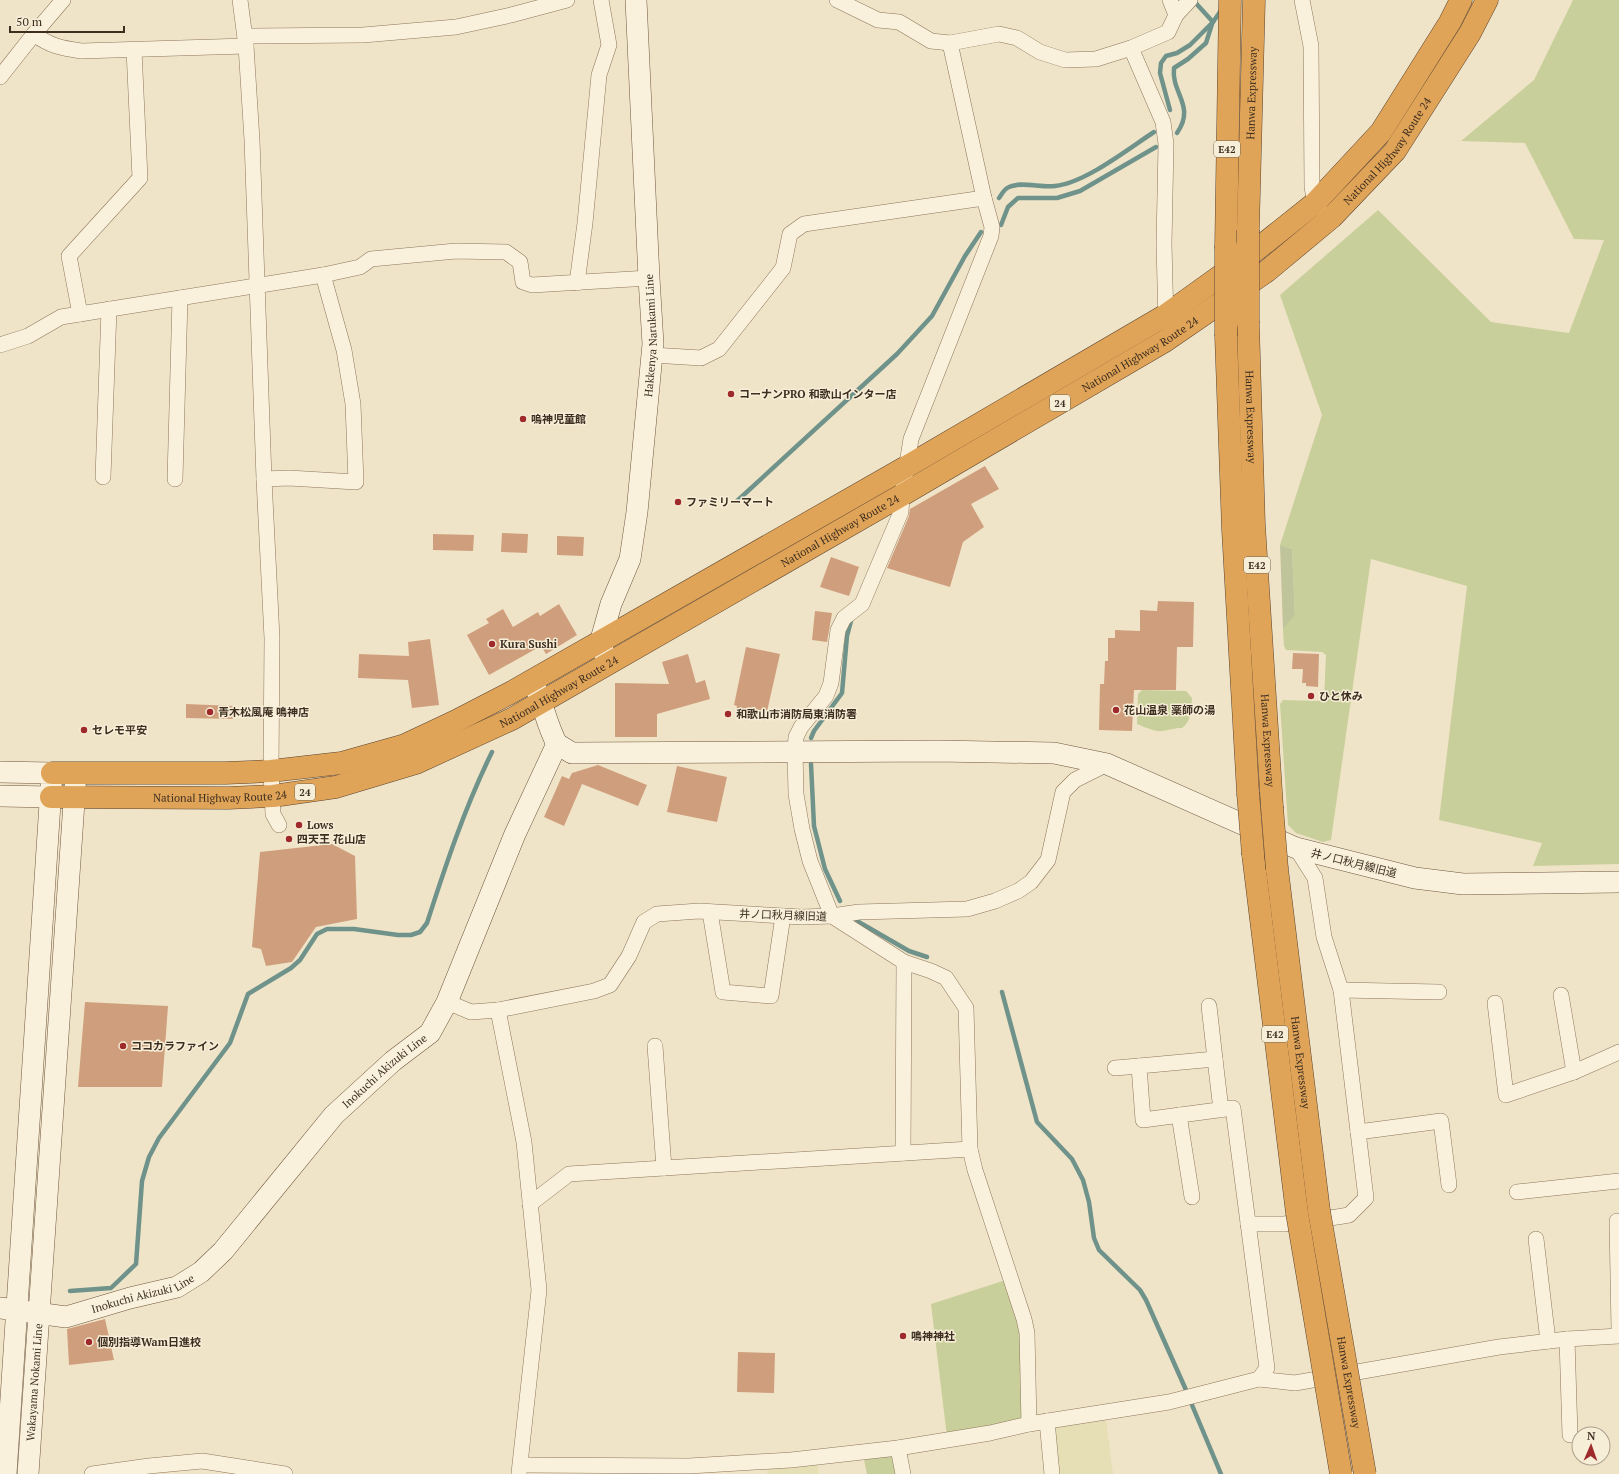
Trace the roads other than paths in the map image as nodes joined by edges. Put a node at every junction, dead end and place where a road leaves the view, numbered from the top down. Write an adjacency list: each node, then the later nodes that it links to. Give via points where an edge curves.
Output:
1 (63, 0): 13 (street)
2 (240, 0): 14 (street)
3 (567, 0): 14 (street, via 456,26 363,35)
4 (601, 0): 24 (street, via 609,45 599,75)
5 (636, 0): 23 (street, Hakkenya Narukami Line)
6 (837, 0): 15 (street, via 878,20 899,22 930,41)
7 (1230, 0): 105 (highway, Hanwa Expressway / E42, bridge, via 1226,336 1233,530 1248,793 1253,854 1297,1213)
8 (1254, 0): 106 (highway, Hanwa Expressway / E42, bridge, via 1248,323 1254,525 1272,807 1277,869 1319,1211)
9 (1302, 0): 20 (street, via 1311,46 1312,187)
10 (1461, 0): 20 (highway, National Highway Route 24 / 24, via 1381,132)
11 (1487, 0): 21 (highway, National Highway Route 24 / 24, via 1470,33 1395,151)
12 (1180, 5): 16 (street, via 1168,32)
13 (34, 34): 17 (street, via 58,48 81,51); 18 (street)
14 (246, 41): 17 (street); 25 (street)
15 (950, 43): 16 (street, via 999,34 1017,38 1040,52 1065,60 1096,59); 19 (street)
16 (1131, 48): 29 (street, via 1163,122 1166,144)
17 (134, 50): 28 (street, via 140,178 69,256)
18 (0, 77)
19 (984, 198): 32 (street, via 804,224 790,234 782,268 719,349 701,358); 33 (street, via 992,227 991,236 911,439)
20 (1315, 203): 21 (street); 29 (highway, National Highway Route 24 / 24, via 1251,254)
21 (1332, 217): 30 (highway, National Highway Route 24 / 24, via 1267,271)
22 (323, 275): 24 (street, via 360,267 371,259 456,252 506,252 520,262 523,282 532,285); 25 (street); 36 (street, via 344,350 353,404 356,482)
23 (649, 278): 24 (street); 32 (street, Hakkenya Narukami Line)
24 (577, 283)
25 (256, 287): 26 (street); 36 (street)
26 (180, 298): 27 (street); 35 (street)
27 (109, 309): 28 (street); 34 (street)
28 (80, 314): 31 (street, via 61,317 28,336)
29 (1166, 315): 30 (street); 33 (highway, National Highway Route 24 / 24)
30 (1165, 341): 37 (highway, National Highway Route 24 / 24)
31 (0, 345)
32 (652, 355): 38 (street, Hakkenya Narukami Line, via 630,559 611,604)
33 (906, 467): 37 (street); 38 (highway, National Highway Route 24 / 24)
34 (103, 478)
35 (175, 479)
36 (264, 479): 46 (street, via 272,638)
37 (902, 495): 39 (highway, National Highway Route 24 / 24); 43 (street, via 901,512 862,604 844,618 838,630 831,683 826,696 801,727 796,737)
38 (600, 643): 39 (street); 40 (highway, National Highway Route 24 / 24)
39 (608, 663): 41 (highway, National Highway Route 24 / 24)
40 (532, 681): 41 (street); 46 (highway, National Highway Route 24 / 24, via 405,745 341,763)
41 (542, 702): 42 (street, via 550,731); 50 (highway, National Highway Route 24 / 24, via 416,763 336,787)
42 (557, 744): 43 (street, 井ノ口秋月線旧道, via 572,753); 63 (street, Inokuchi Akizuki Line, via 515,834)
43 (795, 751): 44 (street, 井ノ口秋月線旧道, via 1054,753); 58 (street, via 796,794 802,829 810,861)
44 (1107, 764): 54 (street, 井ノ口秋月線旧道); 58 (street, 井ノ口秋月線旧道, via 1075,780 1064,792 1048,860 1031,882 1018,891 967,909 860,912)
45 (0, 772): 47 (street)
46 (271, 772): 48 (highway, National Highway Route 24 / 24); 50 (street)
47 (52, 773): 48 (highway, National Highway Route 24 / 24); 51 (street)
48 (76, 773): 52 (street)
49 (0, 796): 51 (street)
50 (273, 796): 52 (highway, National Highway Route 24 / 24); 53 (street, via 273,814)
51 (51, 797): 52 (highway, National Highway Route 24 / 24); 87 (street)
52 (75, 797): 88 (street)
53 (279, 825)
54 (1296, 848): 55 (street, 井ノ口秋月線旧道, via 1415,878 1462,884); 60 (street, via 1316,878 1324,937)
55 (1619, 882)
56 (710, 912): 57 (street, 井ノ口秋月線旧道); 57 (street, via 723,992 770,996); 66 (street, 井ノ口秋月線旧道, via 657,914 644,922 629,956 610,985 594,991)
57 (783, 916): 58 (street, 井ノ口秋月線旧道)
58 (832, 916): 59 (street)
59 (904, 962): 76 (street, via 946,978 966,1008); 77 (street)
60 (1341, 990): 61 (street); 75 (street)
61 (1440, 992)
62 (1561, 995): 72 (street)
63 (446, 1002): 66 (street, 井ノ口秋月線旧道, via 471,1012); 88 (street, Inokuchi Akizuki Line, via 430,1032 393,1061 334,1115 223,1250 200,1272 177,1287 66,1317)
64 (1495, 1003): 72 (street, via 1506,1095)
65 (1209, 1006): 69 (street)
66 (498, 1010): 83 (street, via 524,1142)
67 (655, 1046): 78 (street)
68 (1619, 1052): 72 (street)
69 (1215, 1059): 70 (street); 73 (street)
70 (1139, 1066): 71 (street); 74 (street, via 1143,1120)
71 (1115, 1068)
72 (1574, 1072)
73 (1221, 1110): 74 (street); 85 (street, via 1233,1108)
74 (1179, 1115): 82 (street)
75 (1358, 1132): 80 (street, via 1441,1121); 85 (street, via 1366,1198 1349,1215 1284,1224)
76 (970, 1149): 77 (street); 95 (street, via 1026,1326)
77 (903, 1153): 78 (street)
78 (664, 1168): 83 (street, via 569,1174)
79 (1619, 1181): 81 (street)
80 (1449, 1185)
81 (1517, 1192)
82 (1192, 1197)
83 (530, 1204): 98 (street, via 539,1290)
84 (1617, 1221): 89 (street)
85 (1248, 1224): 93 (street, via 1267,1368)
86 (1536, 1239): 92 (street)
87 (9, 1309): 88 (street, Wakayama Nokami Line); 99 (street, Wakayama Nokami Line)
88 (40, 1313): 100 (street, Wakayama Nokami Line)
89 (1619, 1329)
90 (1619, 1336): 91 (street)
91 (1567, 1339): 92 (street); 96 (street)
92 (1548, 1341): 93 (street, via 1499,1347 1295,1383)
93 (1259, 1379): 94 (street, via 1170,1402)
94 (1047, 1421): 95 (street); 104 (street)
95 (1030, 1424): 97 (street)
96 (1570, 1435)
97 (898, 1448): 98 (street, via 791,1460 689,1466); 103 (street)
98 (520, 1469)
99 (6, 1474)
100 (28, 1474)
101 (92, 1474): 102 (street, via 202,1461)
102 (284, 1474)
103 (903, 1474)
104 (1052, 1474)
105 (1341, 1474)
106 (1365, 1474)

